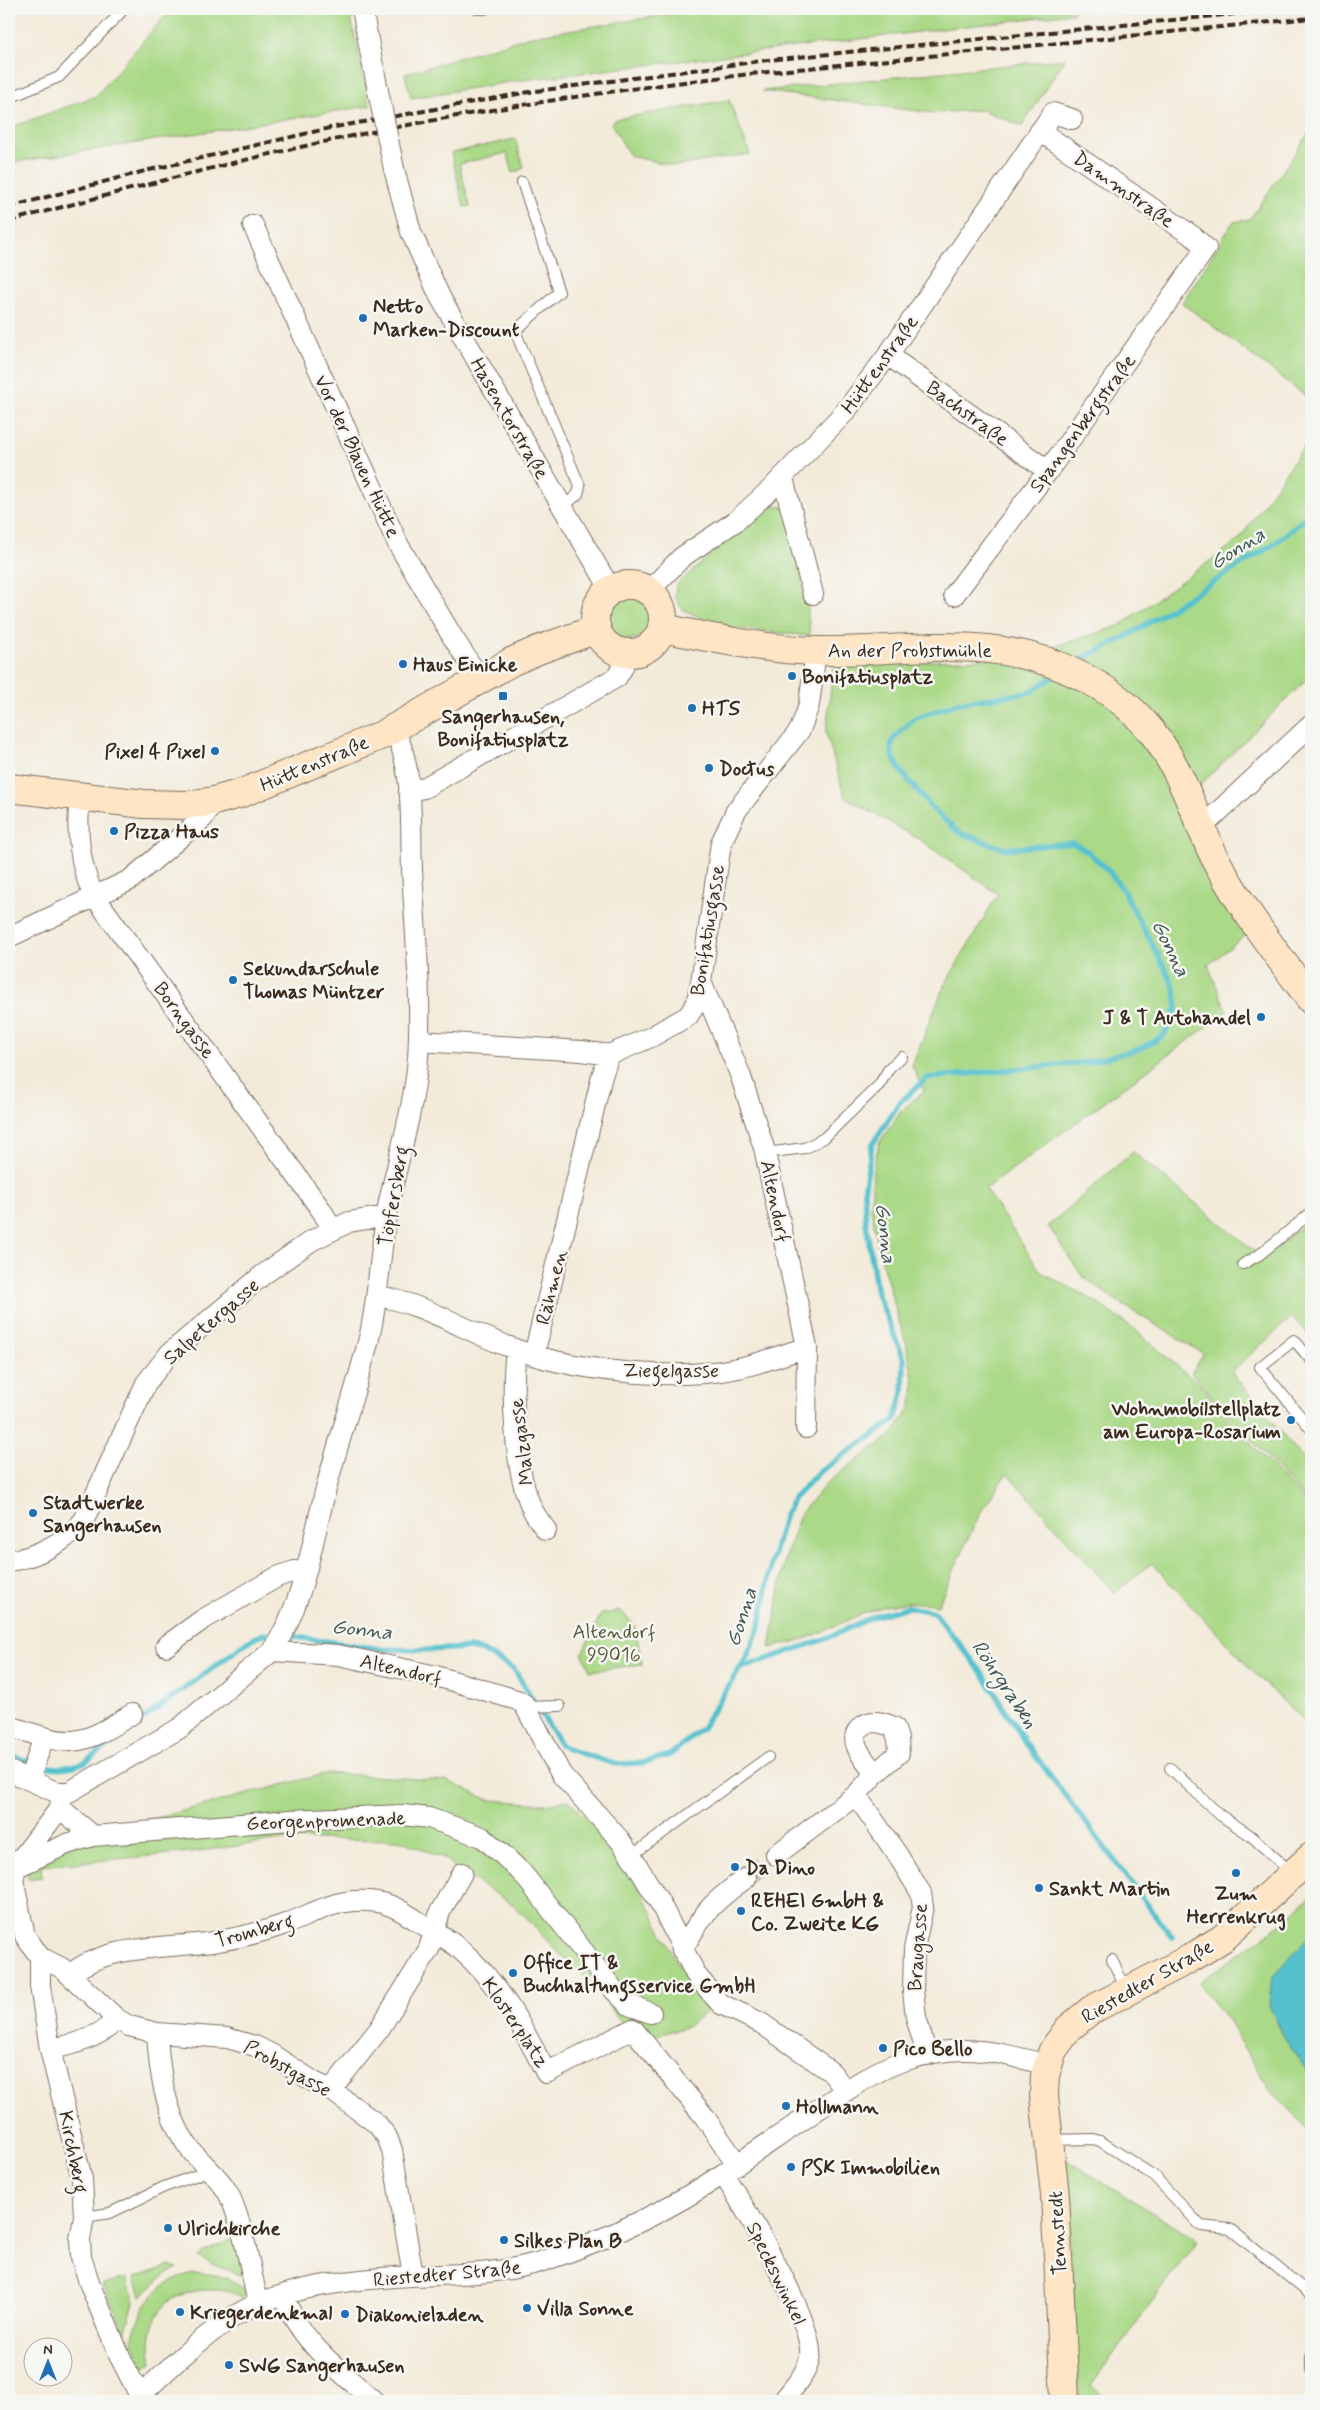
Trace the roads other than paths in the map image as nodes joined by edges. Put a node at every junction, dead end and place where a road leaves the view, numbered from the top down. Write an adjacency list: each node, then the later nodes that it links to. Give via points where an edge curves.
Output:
1 (124, 9): 5 (lane, via 58,77)
2 (362, 9): 14 (street, Hasentorstraße, bridge, via 394,169 411,232 430,278)
3 (478, 9): 4 (lane)
4 (485, 9)
5 (9, 98)
6 (1072, 119): 7 (street, Hüttenstraße, via 1053,113)
7 (1040, 131): 10 (street, Dammstraße); 11 (street, Hüttenstraße)
8 (522, 182): 14 (lane, via 559,292 515,332 580,486 578,494)
9 (253, 225): 23 (street, Vor der Blauen Hütte, via 398,544)
10 (1206, 248): 12 (street, Spangenbergstraße)
11 (888, 355): 12 (street, Bachstraße); 13 (street, Hüttenstraße, via 845,412)
12 (1048, 471): 18 (street, Spangenbergstraße)
13 (783, 478): 16 (street, Hüttenstraße, via 736,521 676,562); 17 (street)
14 (562, 508): 15 (street, Hasentorstraße)
15 (611, 590): 16 (street, via 630,584); 20 (street, via 597,607)
16 (649, 591): 19 (street, via 663,610)
17 (813, 594)
18 (954, 595)
19 (662, 628): 21 (street, An der Probstmühle, via 737,643); 22 (street, via 658,638 649,646 638,652)
20 (597, 629): 22 (street, via 608,645); 23 (street, Hüttenstraße, via 538,650)
21 (816, 651): 30 (street, An der Probstmühle, via 968,646 1040,658 1074,672 1113,695 1148,726 1180,780); 33 (street, Bonifatiusgasse, via 809,705 800,730 736,811 722,843)
22 (625, 653): 27 (street, via 623,667 617,676 424,788)
23 (480, 679): 25 (street, Hüttenstraße)
24 (1311, 725): 30 (street)
25 (394, 729): 27 (street, Töpfersberg, via 405,754); 29 (street, Hüttenstraße, via 242,793)
26 (9, 788): 28 (street, Hüttenstraße)
27 (409, 791): 35 (street, Töpfersberg)
28 (80, 797): 29 (street, Hüttenstraße, via 160,805); 31 (street, Borngasse, via 78,830 87,880)
29 (214, 801): 31 (street, via 202,818 130,880)
30 (1202, 827): 34 (street, An der Probstmühle, via 1218,864 1238,897)
31 (95, 897): 32 (street); 41 (street, Borngasse)
32 (9, 937)
33 (701, 982): 36 (street, Bonifatiusgasse, via 696,1004 688,1016); 38 (street, Altendorf, via 740,1074)
34 (1311, 1000)
35 (418, 1042): 36 (street); 40 (street, Töpfersberg, via 413,1094)
36 (609, 1055): 47 (street, Rähmen)
37 (902, 1057): 38 (lane, via 890,1067 879,1085 824,1138 805,1148)
38 (765, 1154): 45 (street, Altendorf)
39 (1311, 1213): 42 (lane)
40 (386, 1216): 41 (street, Salpetergasse, via 358,1219); 43 (street, Töpfersberg)
41 (332, 1229): 52 (street, Salpetergasse, via 264,1274 170,1353 146,1383 84,1520 76,1531 35,1555)
42 (1243, 1264)
43 (377, 1296): 47 (street, via 419,1308); 53 (street, Töpfersberg, via 362,1364)
44 (1311, 1343): 46 (lane)
45 (807, 1347): 47 (street, Ziegelgasse, via 739,1368 699,1373 630,1372 568,1365); 49 (street, Altendorf)
46 (1302, 1350): 48 (lane); 50 (lane, via 1294,1340 1260,1368)
47 (525, 1352): 51 (street, Malzgasse, via 514,1367 520,1461 530,1505)
48 (1311, 1360)
49 (806, 1428)
50 (1311, 1429)
51 (546, 1530)
52 (9, 1561)
53 (305, 1572): 54 (street, via 294,1571 277,1576 202,1620); 55 (street, Töpfersberg, via 288,1621)
54 (166, 1646)
55 (275, 1646): 56 (street, Altendorf, via 411,1670); 67 (street, via 180,1728)
56 (529, 1706): 57 (lane); 70 (street, via 560,1774 619,1838)
57 (560, 1706)
58 (132, 1714): 60 (street, via 90,1739)
59 (9, 1726): 60 (street)
60 (42, 1742): 65 (street)
61 (768, 1757): 70 (lane)
62 (1170, 1768): 71 (lane, via 1220,1815)
63 (9, 1771): 65 (street)
64 (875, 1774): 66 (street)
65 (31, 1775): 67 (street)
66 (856, 1796): 69 (street); 86 (street, Braugasse, via 897,1854 920,1894 923,1906 914,1949 913,1991 916,2017)
67 (61, 1801): 68 (street); 72 (street)
68 (93, 1836): 72 (street, Georgenpromenade); 82 (street, Georgenpromenade, via 290,1820 403,1814 429,1818 482,1837 502,1854 523,1874 613,1989 629,2004)
69 (776, 1855)
70 (631, 1856): 77 (street, via 660,1903)
71 (1302, 1866): 81 (street, Riestedter Straße, via 1223,1938)
72 (17, 1867): 75 (street)
73 (462, 1874): 76 (street, via 440,1912)
74 (746, 1878): 77 (street, via 715,1900 702,1915)
75 (12, 1891): 78 (street, Probstgasse, via 25,1936)
76 (434, 1932): 80 (street, Tromberg, via 397,1906 352,1901 334,1904 272,1928 220,1940 104,1956 85,1963); 88 (street, via 429,1949 380,2028); 91 (street, Klosterplatz, via 460,1949 493,1984 518,2018 546,2073 633,2028 704,2116)
77 (682, 1950): 89 (street, via 696,1974 721,2004 761,2023 831,2072)
78 (40, 1957): 80 (street, Probstgasse); 85 (street, Kirchberg, via 40,1986)
79 (1112, 1960): 81 (lane)
80 (70, 1975): 83 (street, Probstgasse)
81 (1127, 1992): 87 (street, Riestedter Straße, via 1091,2010 1069,2028 1060,2038)
82 (651, 2013)
83 (117, 2018): 84 (street, Probstgasse, via 141,2030); 85 (street, via 111,2026 89,2038)
84 (156, 2033): 88 (street, Probstgasse, via 227,2038 248,2044); 92 (street, via 159,2070 172,2115 186,2143)
85 (50, 2049): 93 (street, Kirchberg, via 82,2179)
86 (927, 2055): 87 (street, Riestedter Straße, via 958,2049 988,2050); 89 (street, Riestedter Straße, via 900,2062)
87 (1047, 2065): 90 (street, Tennstedt, via 1044,2096)
88 (331, 2090): 94 (street, Probstgasse, via 377,2124 387,2137 396,2168)
89 (846, 2091): 91 (street, Riestedter Straße)
90 (1050, 2140): 95 (lane, via 1092,2139 1100,2142 1154,2176 1201,2226 1230,2229); 103 (street, Tennstedt)
91 (730, 2169): 94 (street, Riestedter Straße, via 670,2206 586,2245 540,2262 495,2271); 102 (street, Speckswinkel, via 797,2308 808,2340 810,2353 804,2374)
92 (211, 2170): 93 (lane, via 110,2213); 97 (street, via 232,2201)
93 (84, 2217): 100 (street, Kirchberg, via 81,2257)
94 (413, 2276): 96 (street, Riestedter Straße, via 350,2282)
95 (1311, 2295)
96 (284, 2296): 97 (street, Riestedter Straße); 101 (street, via 302,2332)
97 (258, 2304): 100 (street, Riestedter Straße, via 199,2342)
98 (1311, 2357): 99 (lane)
99 (1311, 2370)
100 (140, 2399)
101 (374, 2401)
102 (783, 2401)
103 (1065, 2401)

